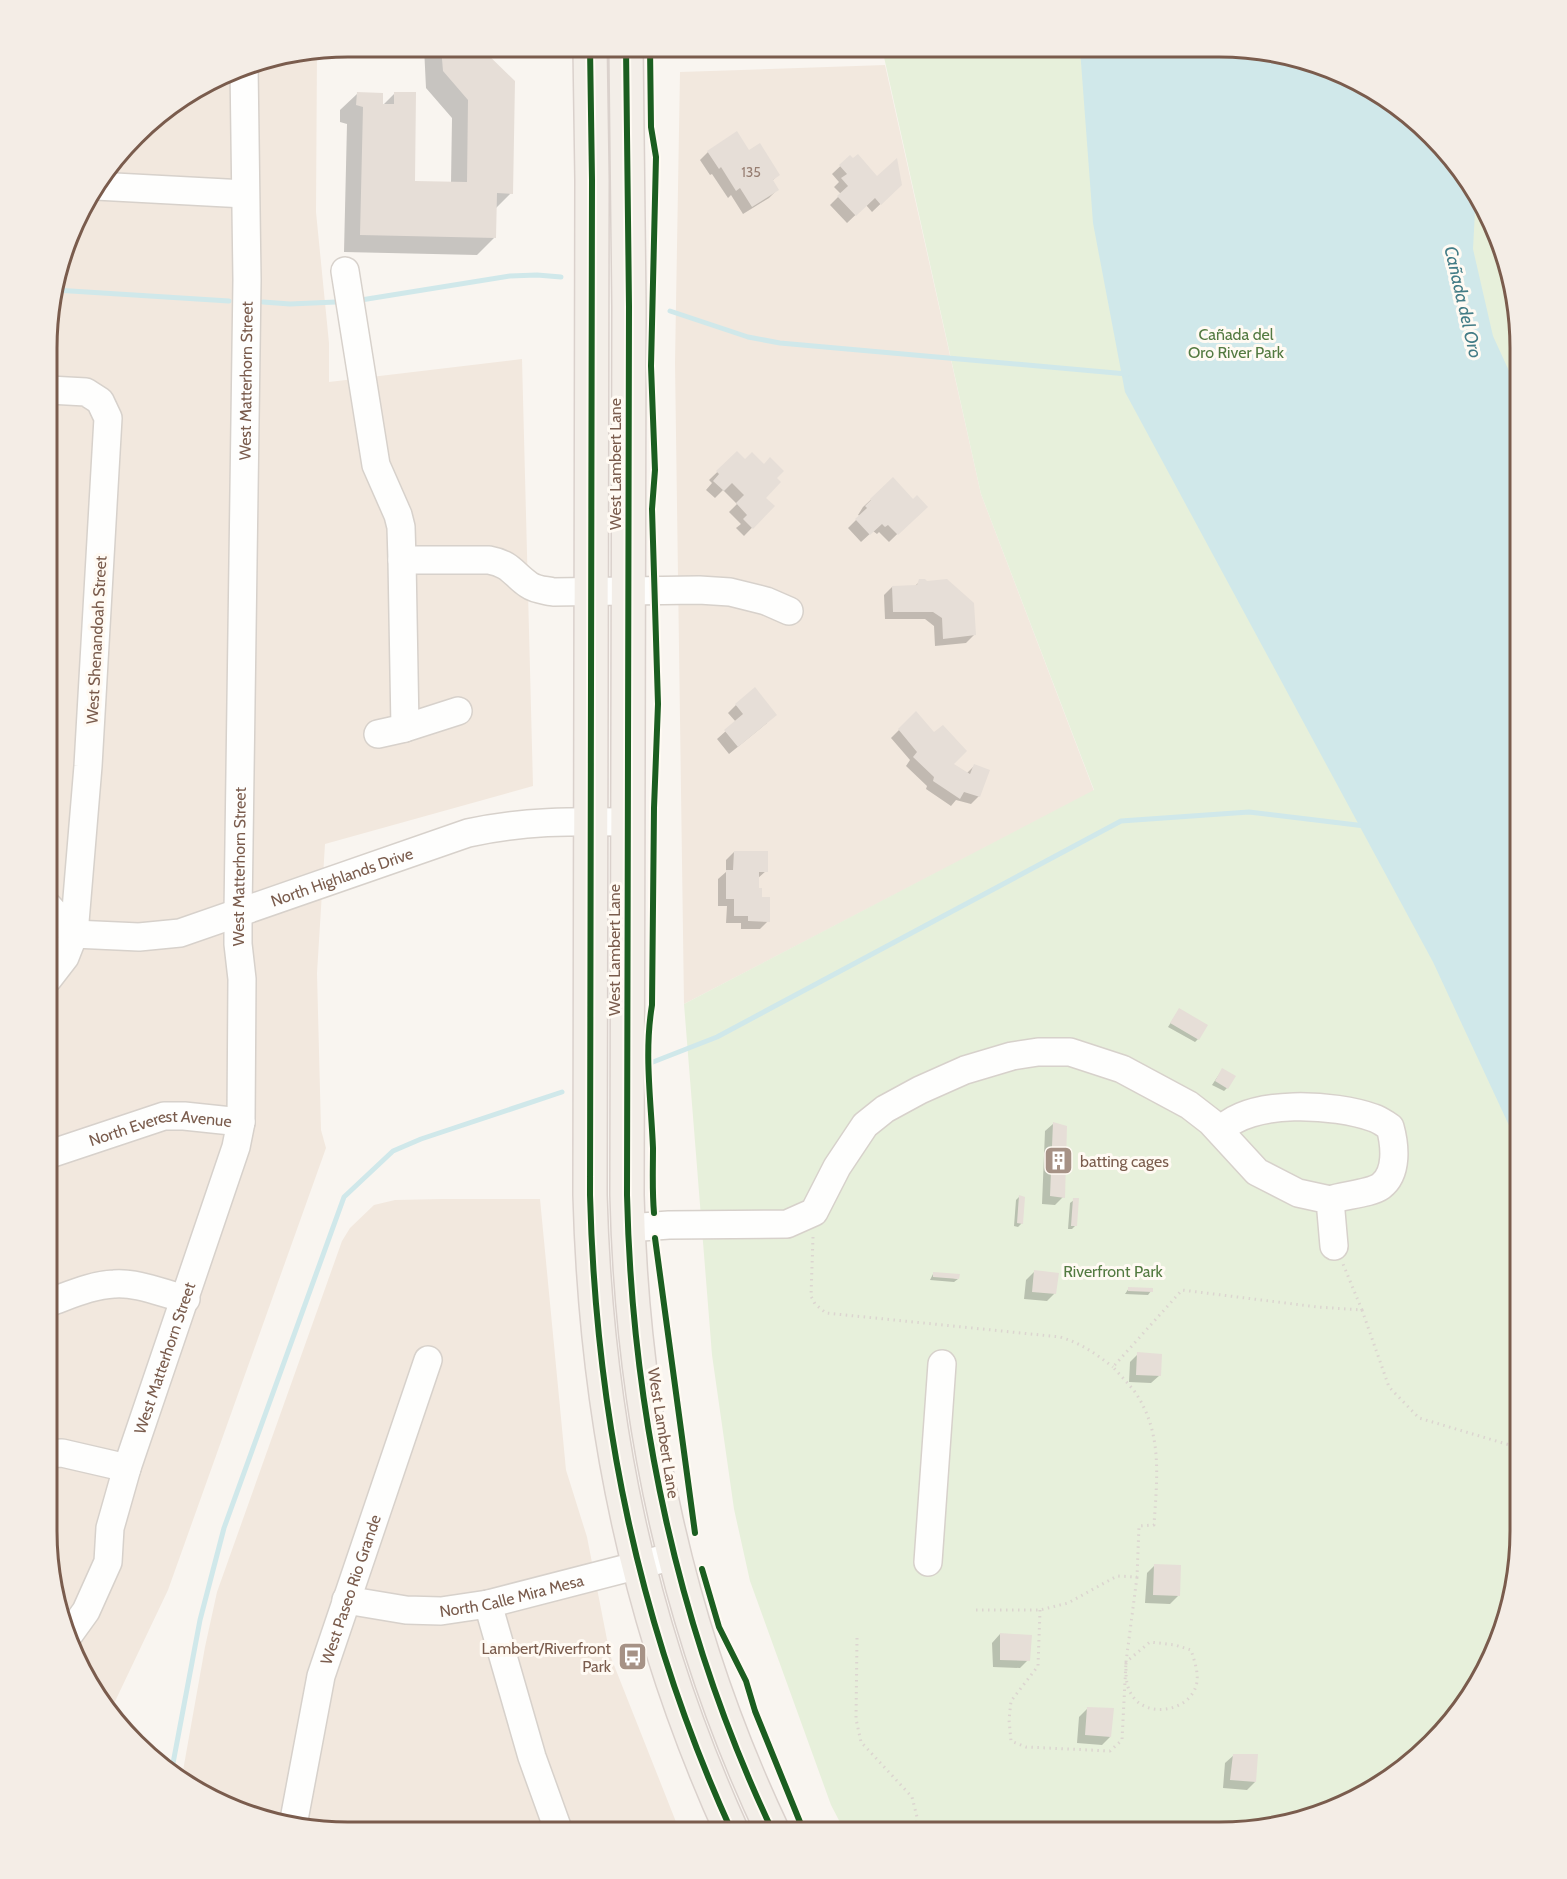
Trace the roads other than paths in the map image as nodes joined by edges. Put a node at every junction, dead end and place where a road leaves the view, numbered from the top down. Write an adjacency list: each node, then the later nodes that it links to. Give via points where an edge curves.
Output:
1 (590, 57): 9 (main road, West Lambert Lane)
2 (626, 57): 10 (main road, West Lambert Lane)
3 (244, 76): 5 (street, West Matterhorn Street)
4 (110, 180): 5 (street)
5 (245, 194): 17 (street, West Matterhorn Street)
6 (345, 271): 8 (street, via 376,465 398,515)
7 (57, 390): 19 (street, West Shenandoah Street, via 86,392 100,401 108,418)
8 (402, 560): 9 (street, via 489,560 510,567 530,586 540,589); 13 (street)
9 (591, 590): 10 (street); 15 (main road, West Lambert Lane)
10 (629, 591): 11 (street, via 730,592); 16 (main road, West Lambert Lane)
11 (789, 611)
12 (458, 711): 13 (street)
13 (405, 728): 14 (street)
14 (378, 734)
15 (590, 821): 16 (street, North Highlands Drive); 17 (street, North Highlands Drive, via 502,826 468,833); 35 (main road, West Lambert Lane, via 593,1266 611,1436)
16 (627, 822): 25 (main road, West Lambert Lane)
17 (238, 913): 19 (street, North Highlands Drive, via 162,936); 21 (street, West Matterhorn Street, via 242,979)
18 (57, 916): 19 (street)
19 (74, 934): 20 (street)
20 (57, 967)
21 (241, 1122): 23 (street, North Everest Avenue, via 164,1116); 27 (street, West Matterhorn Street)
22 (1220, 1131): 24 (street, via 1257,1172 1298,1193); 24 (street, via 1262,1109 1293,1108 1346,1111 1390,1127 1395,1144 1389,1176 1380,1186); 25 (street, via 1189,1106 1122,1069 1070,1052 1012,1056 965,1070 885,1109 866,1125 837,1167 814,1212 787,1224)
23 (57, 1152)
24 (1330, 1200): 26 (street)
25 (628, 1228): 33 (main road, West Lambert Lane, via 645,1410)
26 (1334, 1246)
27 (186, 1299): 28 (street, via 114,1284); 32 (street, West Matterhorn Street)
28 (57, 1300)
29 (428, 1360): 36 (street, West Paseo Rio Grande)
30 (942, 1364): 34 (street)
31 (57, 1453): 32 (street)
32 (128, 1468): 38 (street, West Matterhorn Street, via 110,1528 108,1562 86,1611)
33 (674, 1556): 35 (street, North Calle Mira Mesa); 42 (main road, West Lambert Lane, via 721,1710)
34 (928, 1562)
35 (638, 1564): 37 (street, North Calle Mira Mesa); 41 (main road, West Lambert Lane, via 678,1701)
36 (346, 1600): 37 (street, North Calle Mira Mesa, via 423,1612); 39 (street, West Paseo Rio Grande, via 321,1676)
37 (488, 1604): 40 (street, via 532,1757)
38 (73, 1629)
39 (295, 1817)
40 (555, 1822)
41 (728, 1822)
42 (769, 1822)

